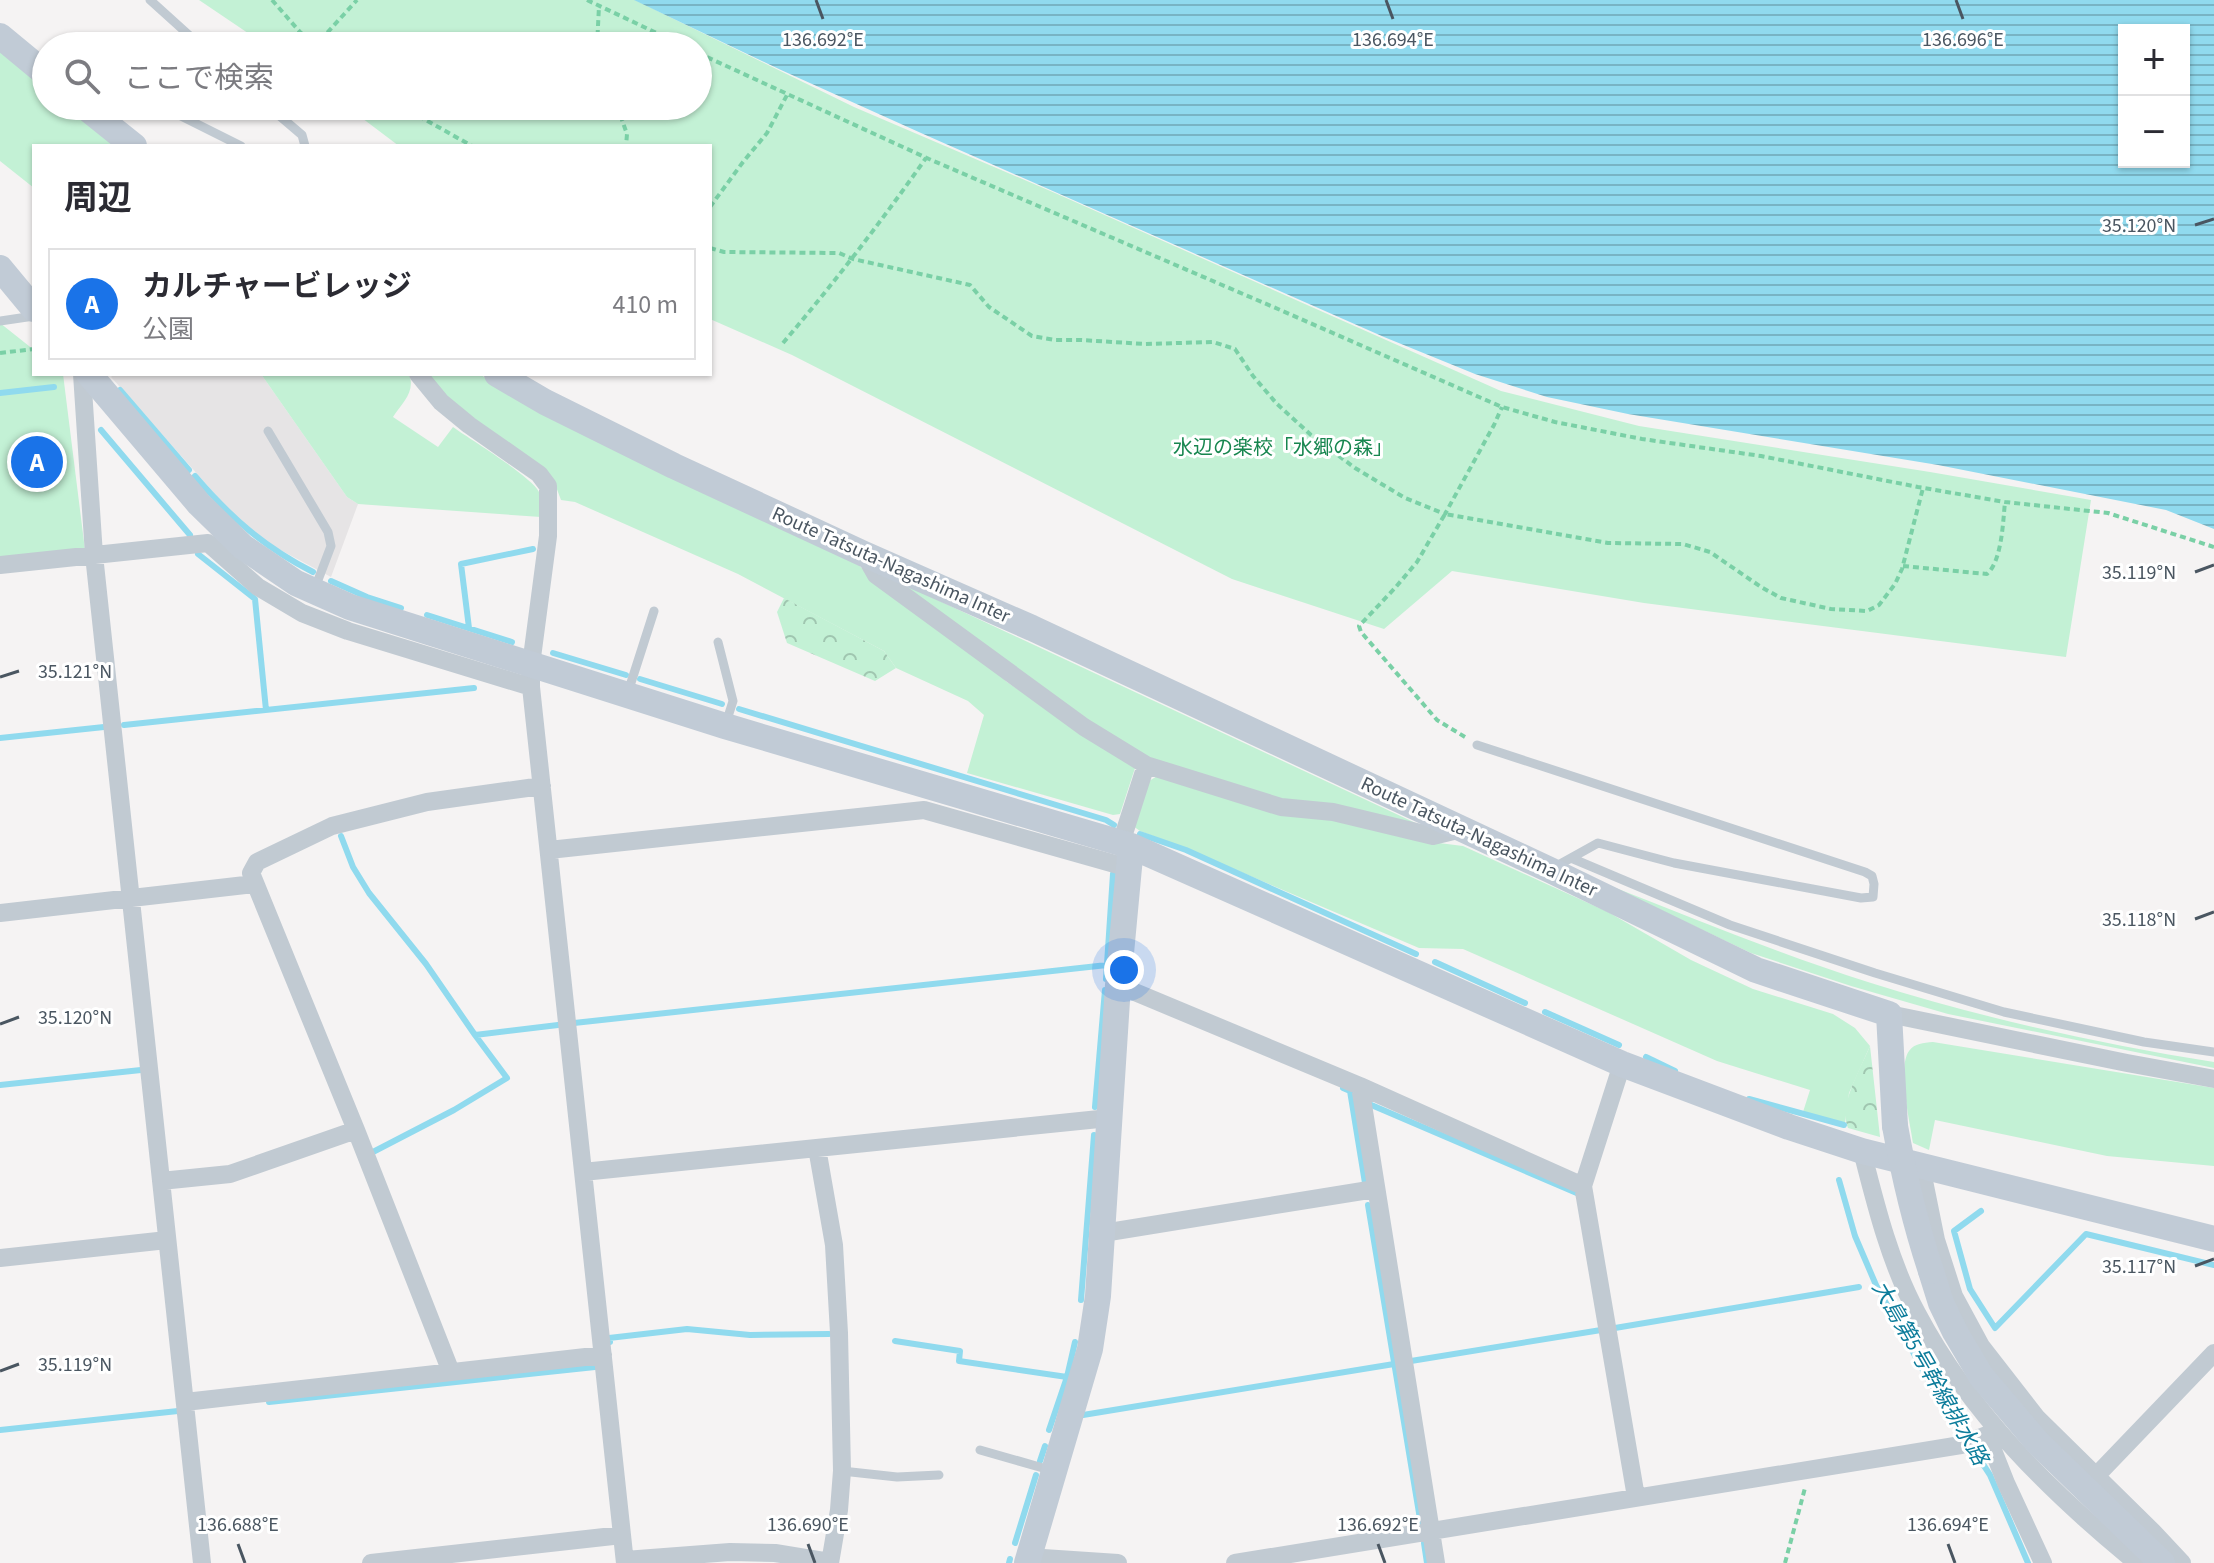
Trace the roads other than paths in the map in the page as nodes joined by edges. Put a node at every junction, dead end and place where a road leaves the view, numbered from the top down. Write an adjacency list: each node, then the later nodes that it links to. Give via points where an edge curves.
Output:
1 (150, 0): 2 (lane)
2 (185, 32)
3 (0, 36): 4 (street)
4 (32, 58)
5 (102, 120): 8 (street)
6 (189, 120): 9 (lane)
7 (284, 120): 10 (lane)
8 (132, 144)
9 (237, 144)
10 (304, 144)
11 (0, 268): 12 (street)
12 (32, 307)
13 (32, 316): 14 (lane)
14 (0, 321)
15 (82, 376): 21 (street)
16 (91, 376): 23 (street, via 199,504 243,547)
17 (420, 376): 26 (street, via 441,402 548,486 548,536)
18 (500, 376): 20 (street, Route Tatsuta-Nagashima Inter, via 674,466)
19 (268, 431): 23 (lane, via 328,532 331,546)
20 (864, 554): 30 (street, via 876,575 1071,718); 32 (street, Route Tatsuta-Nagashima Inter)
21 (94, 555): 22 (street); 26 (street, via 208,543 258,587 302,613 348,631); 37 (street)
22 (0, 565)
23 (314, 591): 26 (street)
24 (654, 611): 27 (lane)
25 (718, 642): 28 (lane, via 733,701)
26 (531, 676): 27 (street); 31 (street)
27 (626, 695): 28 (street)
28 (725, 726): 34 (street)
29 (1477, 745): 35 (lane, via 1865,872 1872,876 1874,891 1873,897 1861,898 1674,863 1598,843)
30 (1146, 765): 32 (street, via 1281,807 1333,812 1433,836); 34 (street)
31 (542, 786): 33 (street); 36 (street, via 427,802 332,826 257,862 251,873)
32 (1462, 829): 35 (street, Route Tatsuta-Nagashima Inter)
33 (549, 850): 34 (street, via 924,810); 50 (street)
34 (1127, 853): 39 (street); 42 (street)
35 (1561, 864): 40 (street, Route Tatsuta-Nagashima Inter, via 1756,970); 41 (lane, via 1730,925 1990,1008)
36 (254, 884): 37 (street); 46 (street)
37 (130, 898): 38 (street); 51 (street)
38 (0, 913)
39 (1118, 985): 44 (street); 45 (street)
40 (1889, 1014): 43 (street); 82 (street, bridge, via 1895,1126 1906,1185 1941,1303 1955,1332 1981,1376 2037,1442)
41 (2214, 1052)
42 (1622, 1064): 48 (street); 52 (street)
43 (2214, 1079)
44 (1360, 1086): 52 (street); 53 (street)
45 (1109, 1118): 47 (street); 54 (street)
46 (356, 1130): 51 (street, via 230,1174); 60 (street)
47 (817, 1148): 50 (street); 64 (street, via 834,1245)
48 (1862, 1151): 49 (street); 62 (street, via 1893,1258 1916,1311)
49 (1921, 1166): 55 (street); 67 (street, via 1954,1296 1981,1346 2037,1418)
50 (583, 1172): 59 (street)
51 (161, 1181): 56 (street)
52 (1583, 1186): 68 (street)
53 (1375, 1189): 54 (street); 69 (street)
54 (1103, 1233): 65 (street, via 1090,1349)
55 (2214, 1239)
56 (167, 1240): 57 (street); 61 (street)
57 (0, 1258)
58 (2214, 1353): 67 (street)
59 (603, 1355): 60 (street); 70 (street)
60 (451, 1372): 61 (street)
61 (185, 1402): 74 (street)
62 (1988, 1433): 68 (street, via 1961,1445); 80 (street); 81 (street)
63 (980, 1450): 65 (lane)
64 (842, 1471): 66 (lane); 76 (street)
65 (1054, 1472): 72 (street)
66 (939, 1475)
67 (2096, 1476): 83 (street)
68 (1636, 1497): 69 (street)
69 (1431, 1532): 78 (street); 79 (street)
70 (622, 1535): 73 (street); 75 (street)
71 (665, 1560): 73 (street); 76 (street, via 730,1552)
72 (1028, 1560): 77 (street)
73 (625, 1562)
74 (202, 1563)
75 (371, 1563)
76 (830, 1563)
77 (1118, 1563)
78 (1235, 1563)
79 (1436, 1563)
80 (2043, 1563)
81 (2137, 1563)
82 (2162, 1563)
83 (2182, 1563)

